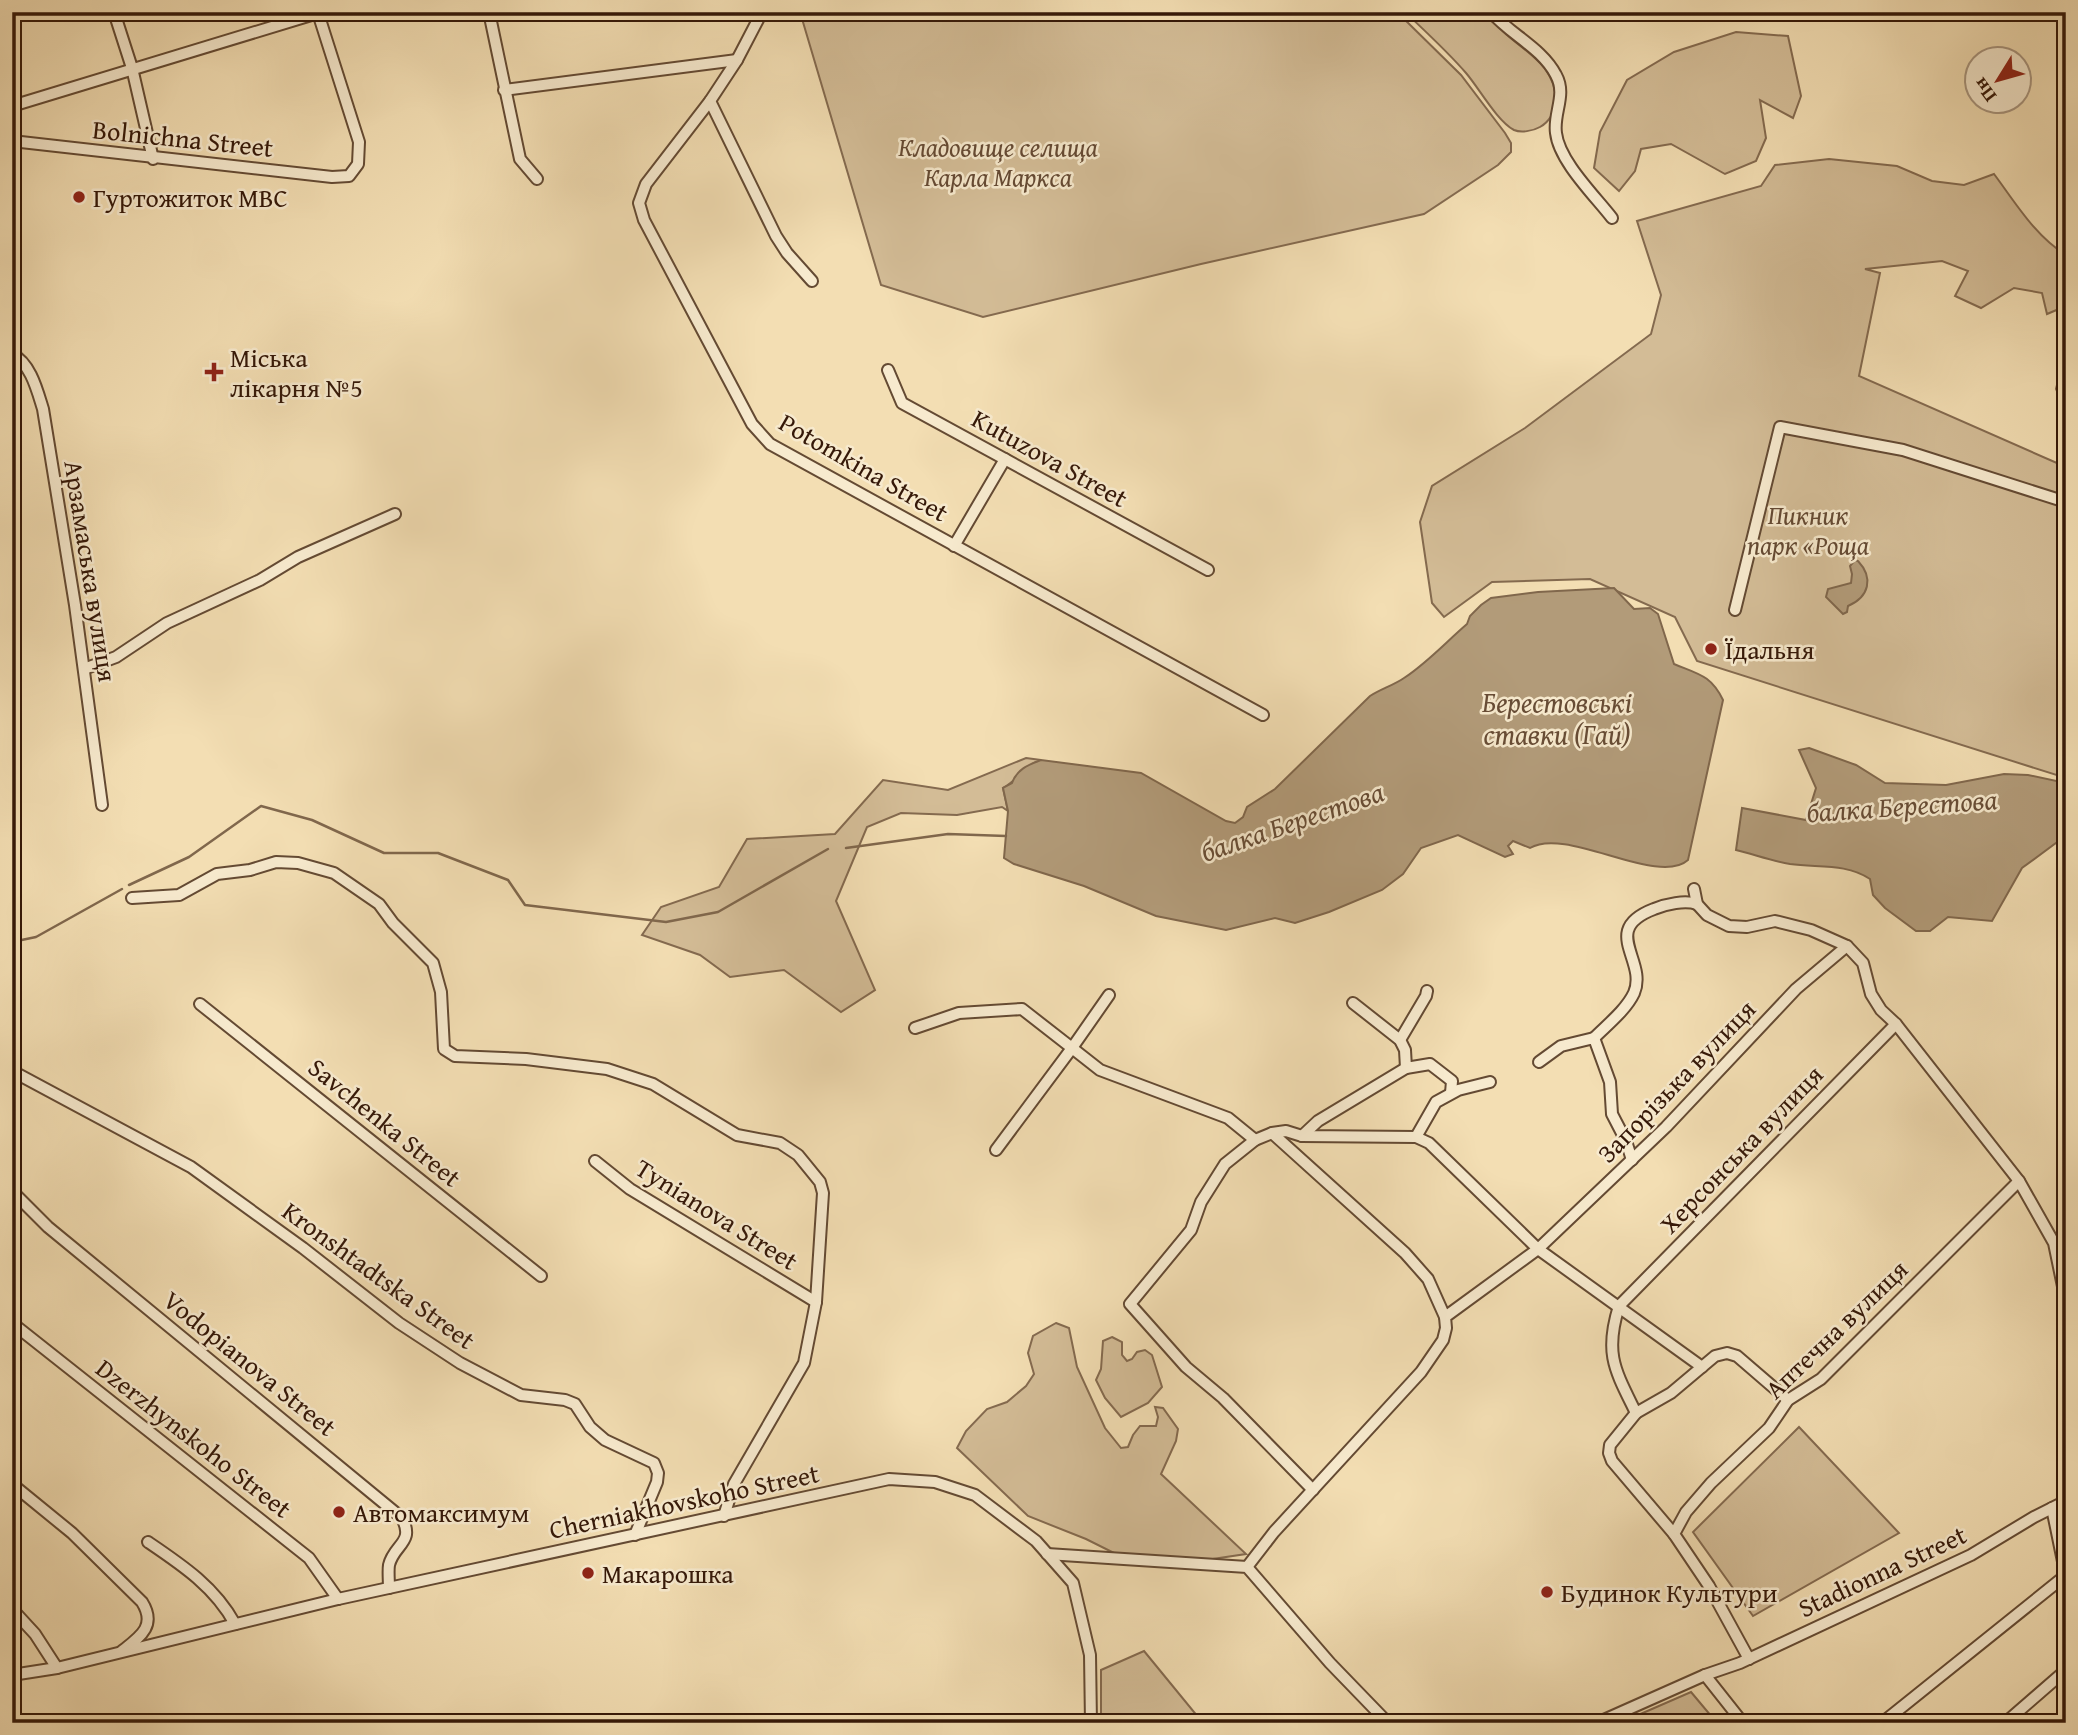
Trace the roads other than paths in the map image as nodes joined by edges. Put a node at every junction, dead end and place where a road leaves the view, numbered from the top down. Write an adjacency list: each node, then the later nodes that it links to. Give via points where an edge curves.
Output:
1 (114, 12): 6 (street)
2 (489, 12): 7 (street)
3 (762, 12): 5 (street, Potomkina Street)
4 (1491, 12): 13 (street, via 1541,54 1554,72 1561,87 1555,132 1560,148)
5 (737, 60): 7 (street); 8 (street, Potomkina Street)
6 (132, 68): 9 (street); 11 (street); 11 (street, Bolnichna Street, via 318,13 359,142 358,164 349,176)
7 (504, 90): 12 (street, via 520,159)
8 (709, 101): 14 (street, via 776,236); 20 (street, Potomkina Street, via 646,184 639,203 752,424 770,444)
9 (12, 106)
10 (12, 141): 11 (street, Bolnichna Street)
11 (153, 159)
12 (537, 179)
13 (1612, 218)
14 (812, 281)
15 (12, 354): 23 (street, Арзамаська вулиця, via 34,380 43,409)
16 (888, 370): 17 (street, Kutuzova Street, via 902,403)
17 (1005, 459): 20 (street); 21 (street, Kutuzova Street)
18 (2066, 502): 22 (street, via 1903,450 1780,427)
19 (395, 514): 23 (street, via 298,557 167,623 116,657)
20 (954, 546): 24 (street, Potomkina Street)
21 (1208, 570)
22 (1735, 610)
23 (84, 669): 25 (street, Арзамаська вулиця)
24 (1263, 715)
25 (102, 804)
26 (1694, 888): 28 (street)
27 (132, 898): 56 (street, via 179,895 217,874 276,862 334,873 379,904 433,963 444,1049 455,1056 607,1069 653,1084 737,1135 780,1143 799,1155 823,1193)
28 (1697, 905): 29 (street, via 1729,926 1775,921); 36 (street, via 1662,906 1638,915 1628,928 1636,990)
29 (1847, 946): 34 (street, via 1863,963 1881,1010); 49 (street, Запорізька вулиця, via 1796,989)
30 (1427, 991): 37 (street)
31 (1109, 995): 38 (street)
32 (1353, 1003): 37 (street)
33 (200, 1004): 54 (street, Savchenka Street)
34 (1896, 1024): 51 (street); 57 (street, Херсонська вулиця)
35 (915, 1028): 38 (street, via 959,1013 1022,1009)
36 (1594, 1038): 39 (street, via 1561,1046); 49 (street, via 1610,1082 1612,1114)
37 (1400, 1041): 40 (street)
38 (1072, 1048): 47 (street, via 1100,1070 1228,1118); 48 (street)
39 (1539, 1062)
40 (1406, 1068): 43 (street, via 1430,1064 1452,1081); 45 (street)
41 (14, 1076): 69 (street, Kronshtadtska Street, via 191,1167 399,1323 460,1363 522,1395 575,1404 605,1440 654,1463 657,1482)
42 (1490, 1082): 43 (street)
43 (1451, 1093): 46 (street, via 1436,1102)
44 (1272, 1133): 45 (street, via 1286,1130); 47 (street); 58 (street, via 1405,1253 1428,1279)
45 (1301, 1136): 46 (street)
46 (1416, 1137): 53 (street, via 1429,1143)
47 (1255, 1140): 64 (street, via 1225,1164 1201,1202 1191,1230 1130,1304 1186,1367 1243,1417)
48 (996, 1150)
49 (1632, 1160): 53 (street, Запорізька вулиця)
50 (595, 1161): 56 (street, Tynianova Street, via 630,1189)
51 (2019, 1181): 55 (street, via 2054,1243); 61 (street, Аптечна вулиця, via 1821,1378)
52 (12, 1191): 74 (street, Vodopianova Street, via 48,1227 402,1518 407,1528 389,1564)
53 (1538, 1249): 57 (street); 58 (street, Запорізька вулиця)
54 (541, 1276)
55 (2066, 1301)
56 (816, 1303): 67 (street, via 804,1363 734,1484)
57 (1619, 1306): 60 (street); 62 (street, via 1611,1343 1614,1368)
58 (1445, 1317): 64 (street, via 1443,1340 1421,1372)
59 (12, 1323): 75 (street, Dzerzhynskoho Street, via 309,1558)
60 (1702, 1367): 61 (street, via 1715,1356 1737,1356); 62 (street, via 1671,1393)
61 (1788, 1400): 68 (street, Аптечна вулиця, via 1769,1429 1686,1512)
62 (1636, 1413): 68 (street, via 1609,1453)
63 (12, 1483): 78 (street, via 72,1533 142,1602 148,1622)
64 (1313, 1490): 72 (street)
65 (2066, 1501): 66 (street, Stadionna Street)
66 (2052, 1508): 73 (street); 79 (street, Stadionna Street, via 1971,1555)
67 (724, 1516): 69 (street, Cherniakhovskoho Street); 71 (street, Cherniakhovskoho Street, via 889,1479 935,1482 975,1495)
68 (1674, 1534): 79 (street)
69 (635, 1535): 74 (street, Cherniakhovskoho Street)
70 (148, 1542): 77 (street, via 223,1602)
71 (1047, 1554): 72 (street); 84 (street, Cherniakhovskoho Street, via 1073,1583 1090,1656)
72 (1247, 1567): 85 (street)
73 (2066, 1576): 88 (street)
74 (390, 1588): 75 (street, Cherniakhovskoho Street)
75 (338, 1599): 77 (street, Cherniakhovskoho Street)
76 (12, 1609): 80 (street)
77 (235, 1624): 78 (street, Cherniakhovskoho Street)
78 (120, 1653): 80 (street, Cherniakhovskoho Street)
79 (1749, 1659): 83 (street, Stadionna Street)
80 (57, 1668): 82 (street, Cherniakhovskoho Street)
81 (2066, 1670): 89 (street)
82 (12, 1675)
83 (1705, 1675): 86 (street, Stadionna Street); 87 (street)
84 (1091, 1723)
85 (1388, 1723)
86 (1597, 1723)
87 (1743, 1723)
88 (1882, 1723)
89 (2005, 1723)

